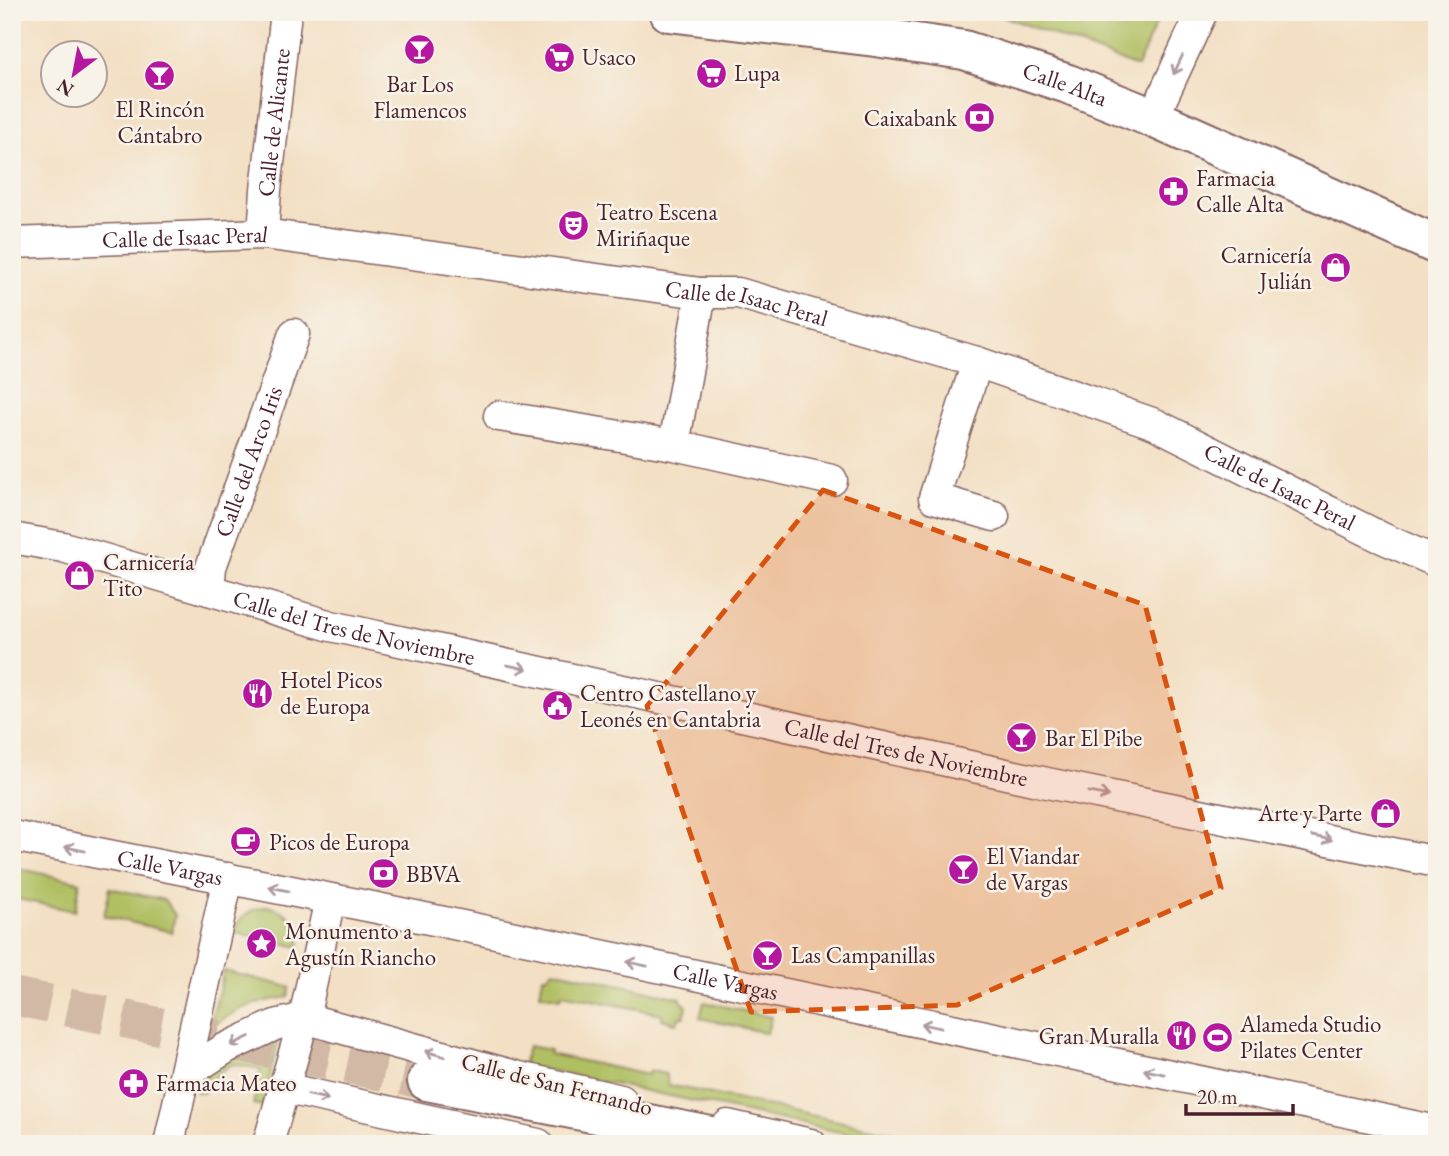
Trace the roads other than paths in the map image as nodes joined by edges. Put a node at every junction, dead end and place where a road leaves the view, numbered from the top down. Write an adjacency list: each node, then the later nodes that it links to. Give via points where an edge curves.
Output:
1 (286, 12): 5 (street, Calle de Alicante)
2 (669, 12): 4 (street, Calle Alta, via 964,50)
3 (1202, 12): 4 (street, one-way to 4)
4 (1153, 118): 7 (street, Calle Alta)
5 (263, 234): 6 (street, Calle de Isaac Peral); 8 (street, Calle de Isaac Peral)
6 (12, 243)
7 (1437, 245)
8 (701, 293): 10 (street, Calle de Isaac Peral, via 738,293); 12 (street)
9 (294, 334): 17 (street, Calle del Arco Iris, via 211,567)
10 (977, 362): 14 (street, via 934,498); 16 (street, Calle de Isaac Peral, via 1155,424)
11 (499, 416): 12 (street)
12 (674, 444): 13 (street)
13 (832, 480)
14 (994, 516)
15 (12, 538): 17 (street, Calle del Tres de Noviembre, via 63,547)
16 (1437, 562)
17 (209, 590): 19 (street, Calle del Tres de Noviembre, one-way to 19, via 357,632 1047,783)
18 (12, 836): 20 (street, Calle Vargas, one-way to 18)
19 (1437, 862)
20 (228, 878): 21 (street, Calle Vargas, one-way to 20); 23 (street)
21 (330, 900): 22 (street); 25 (street, Calle Vargas, one-way to 21)
22 (304, 1018): 23 (street, one-way to 23, via 275,1025 226,1048 190,1071); 24 (street); 31 (street, Calle de San Fernando, one-way to 22, via 519,1077)
23 (182, 1086): 26 (street)
24 (283, 1088): 27 (street); 28 (street, one-way to 28)
25 (1437, 1131)
26 (170, 1144)
27 (268, 1144)
28 (538, 1144)
29 (667, 1144): 30 (street, Calle de San Fernando, via 427,1080)
30 (752, 1144)
31 (811, 1144)

